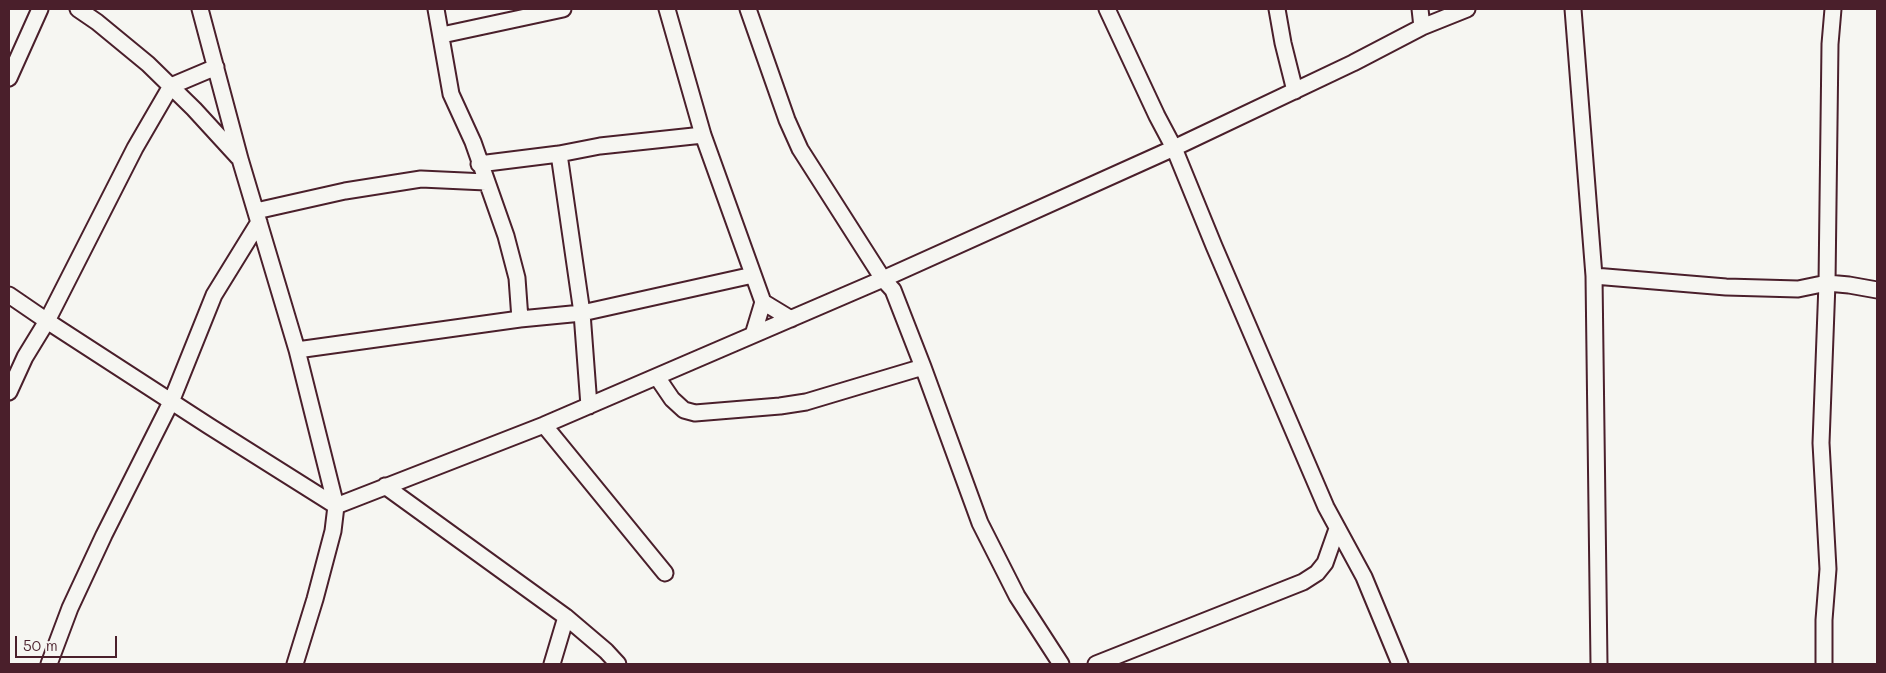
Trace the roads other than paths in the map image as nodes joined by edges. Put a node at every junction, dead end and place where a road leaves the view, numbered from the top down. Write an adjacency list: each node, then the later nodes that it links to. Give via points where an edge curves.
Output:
1 (40, 9): 17 (street)
2 (78, 9): 18 (street, via 148,64)
3 (200, 9): 16 (street)
4 (436, 9): 15 (street)
5 (563, 9): 15 (street)
6 (667, 9): 20 (street)
7 (748, 9): 29 (street, via 800,149)
8 (1107, 9): 21 (street)
9 (1277, 9): 19 (street)
10 (1420, 9): 14 (street)
11 (1467, 9): 14 (street)
12 (1573, 9): 28 (street)
13 (1833, 9): 30 (street)
14 (1422, 27): 19 (street)
15 (442, 34): 24 (street, via 451,94 473,142)
16 (216, 67): 18 (street); 23 (street)
17 (9, 78)
18 (170, 86): 23 (street); 37 (street)
19 (1295, 90): 21 (street)
20 (702, 135): 22 (street, via 600,146); 27 (street)
21 (1174, 148): 29 (street); 48 (street)
22 (559, 154): 24 (street); 34 (street)
23 (240, 159): 26 (street)
24 (479, 164): 25 (street)
25 (486, 182): 26 (street, via 421,179 345,191); 35 (street, via 518,278)
26 (257, 217): 39 (street); 43 (street, via 214,296)
27 (754, 275): 33 (street); 34 (street)
28 (1594, 276): 30 (street, via 1770,289 1798,289); 58 (street)
29 (883, 280): 36 (street); 40 (street, via 893,290)
30 (1827, 283): 31 (street); 59 (street, via 1821,443 1828,570)
31 (1877, 290)
32 (9, 295): 37 (street)
33 (763, 302): 36 (street); 38 (street)
34 (582, 313): 35 (street); 44 (street)
35 (520, 319): 39 (street)
36 (791, 319): 38 (street)
37 (47, 321): 42 (street, via 32,343); 43 (street)
38 (753, 335): 41 (street)
39 (297, 350): 47 (street)
40 (924, 367): 41 (street, via 806,402 695,413 684,410 672,399); 55 (street, via 980,523 1017,596)
41 (656, 377): 44 (street)
42 (9, 392)
43 (171, 402): 47 (street); 51 (street, via 70,608)
44 (589, 406): 45 (street)
45 (544, 425): 46 (street); 49 (street)
46 (386, 486): 47 (street); 50 (street)
47 (336, 506): 52 (street, via 318,591)
48 (1336, 529): 56 (street, via 1325,563 1303,582); 57 (street, via 1364,577)
49 (664, 574)
50 (566, 617): 53 (street); 54 (street)
51 (49, 664)
52 (295, 664)
53 (552, 664)
54 (618, 664)
55 (1061, 664)
56 (1096, 664)
57 (1400, 664)
58 (1599, 664)
59 (1824, 664)

